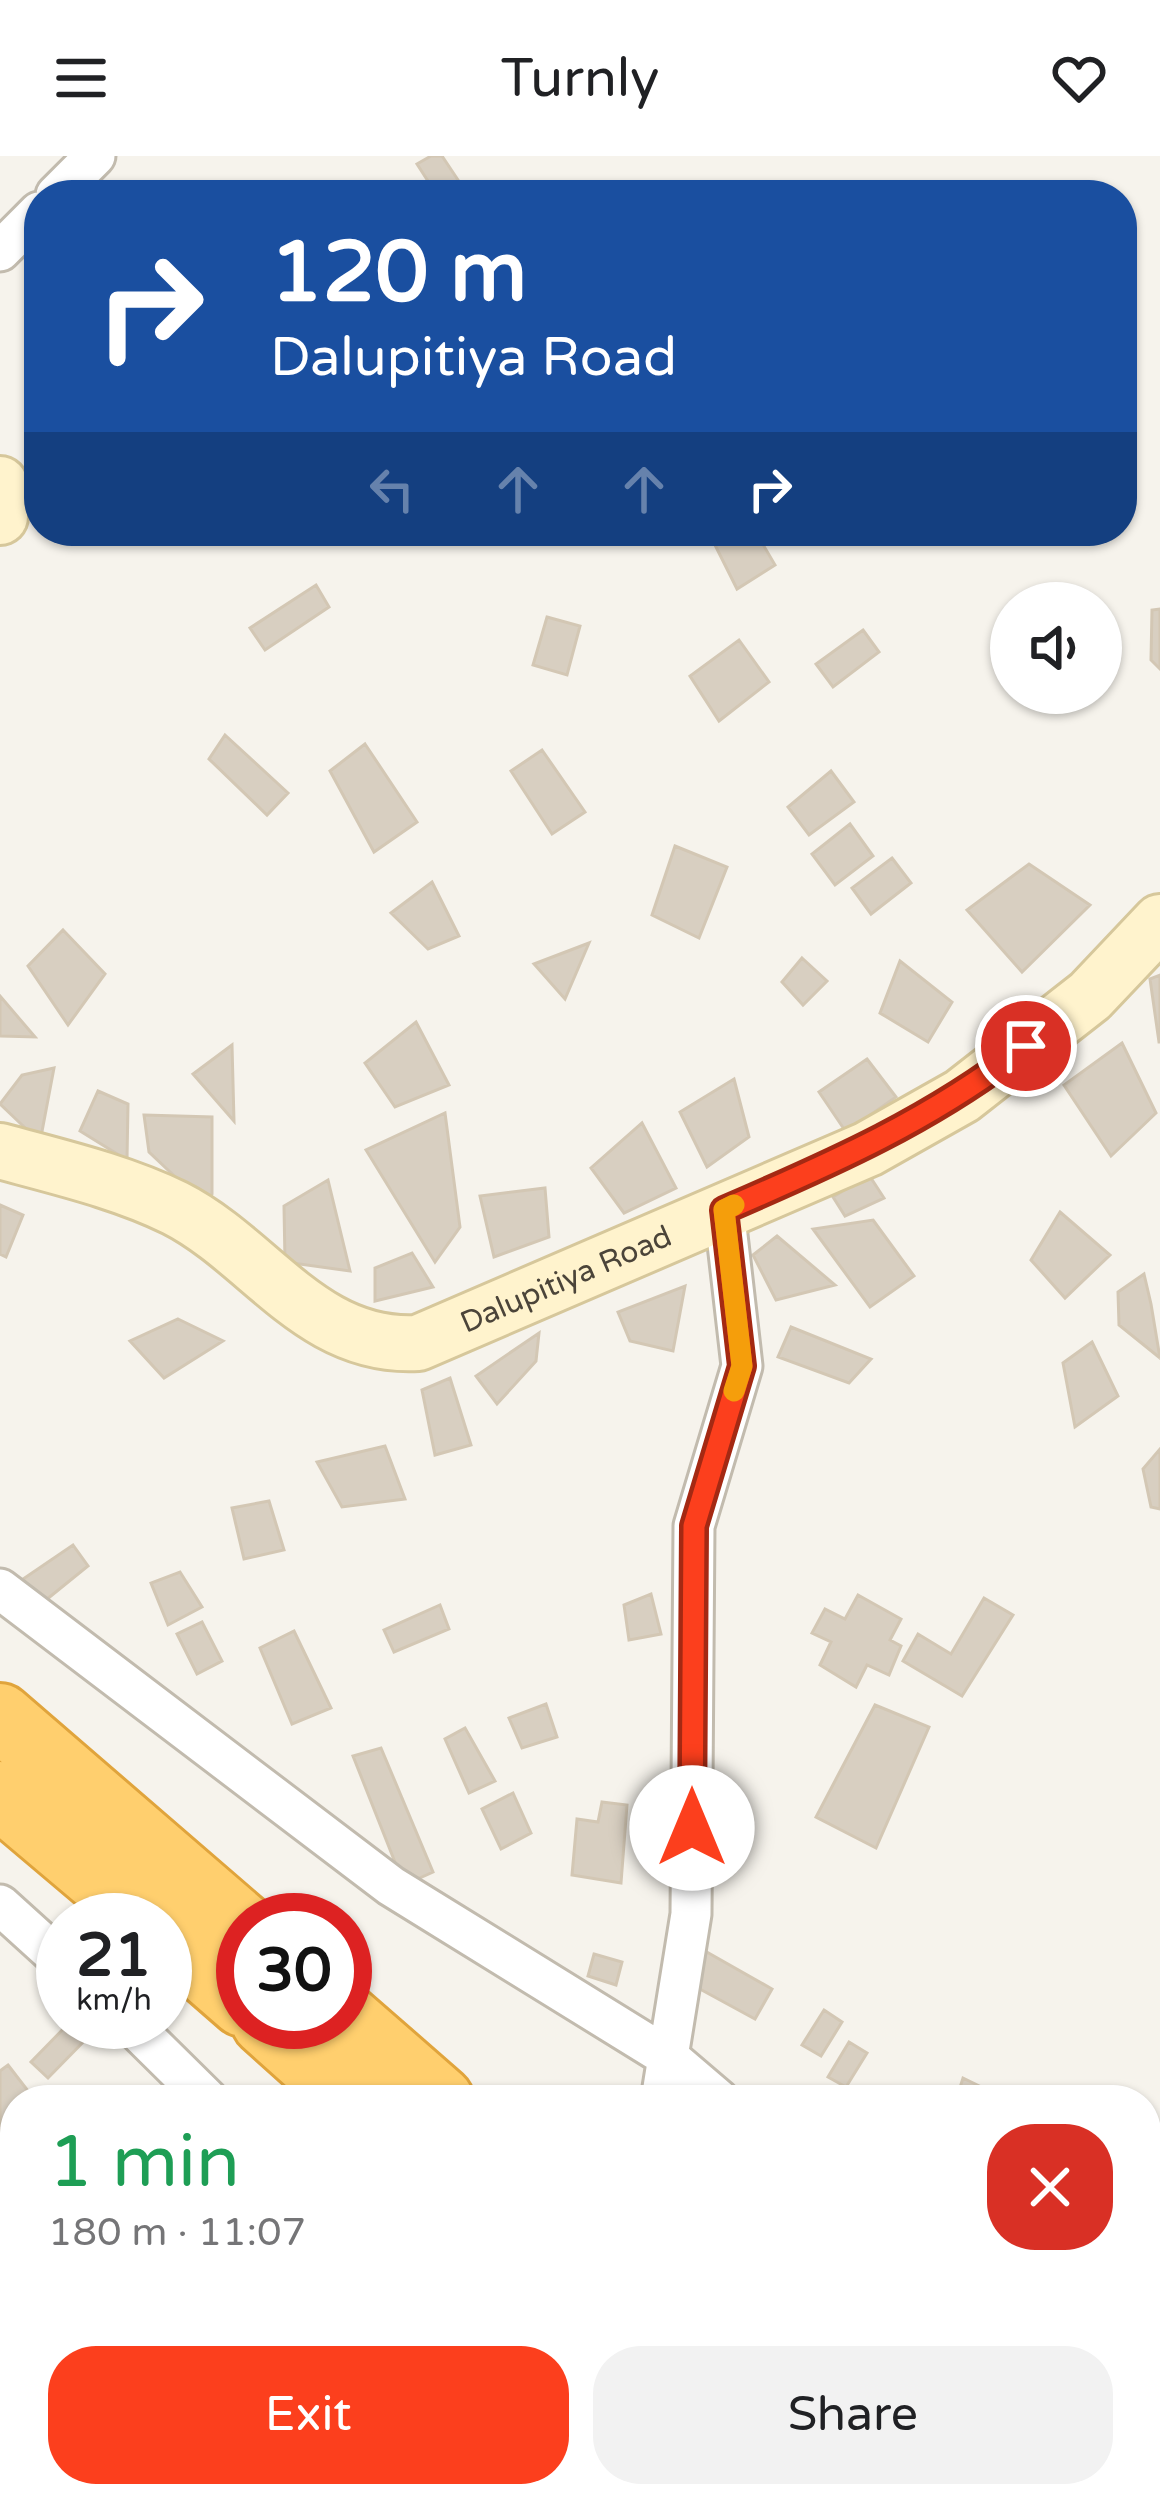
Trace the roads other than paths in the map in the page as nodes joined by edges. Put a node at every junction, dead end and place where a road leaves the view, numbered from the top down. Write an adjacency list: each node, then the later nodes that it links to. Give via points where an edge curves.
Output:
1 (95, 156): 2 (street)
2 (71, 180)
3 (24, 227): 4 (street)
4 (0, 251)
5 (0, 484): 6 (street)
6 (0, 517)
7 (1160, 922): 9 (street, Dalupitiya Road, via 1090,996 962,1096 868,1149)
8 (0, 1150): 9 (street, Dalupitiya Road, via 178,1210 342,1330 378,1345 418,1343)
9 (724, 1210): 22 (street, via 742,1366 694,1526 692,1914)
10 (0, 1589): 22 (street, via 391,1886)
11 (0, 1717): 14 (highway)
12 (0, 1795): 13 (highway)
13 (116, 1893)
14 (216, 1904)
15 (0, 1905): 16 (street)
16 (36, 1938)
17 (192, 1959): 18 (highway)
18 (216, 1979)
19 (372, 2041): 25 (highway)
20 (156, 2049): 23 (street)
21 (295, 2049): 24 (highway)
22 (671, 2060): 26 (street); 27 (street)
23 (193, 2085)
24 (335, 2085)
25 (423, 2085)
26 (665, 2085)
27 (701, 2085)

